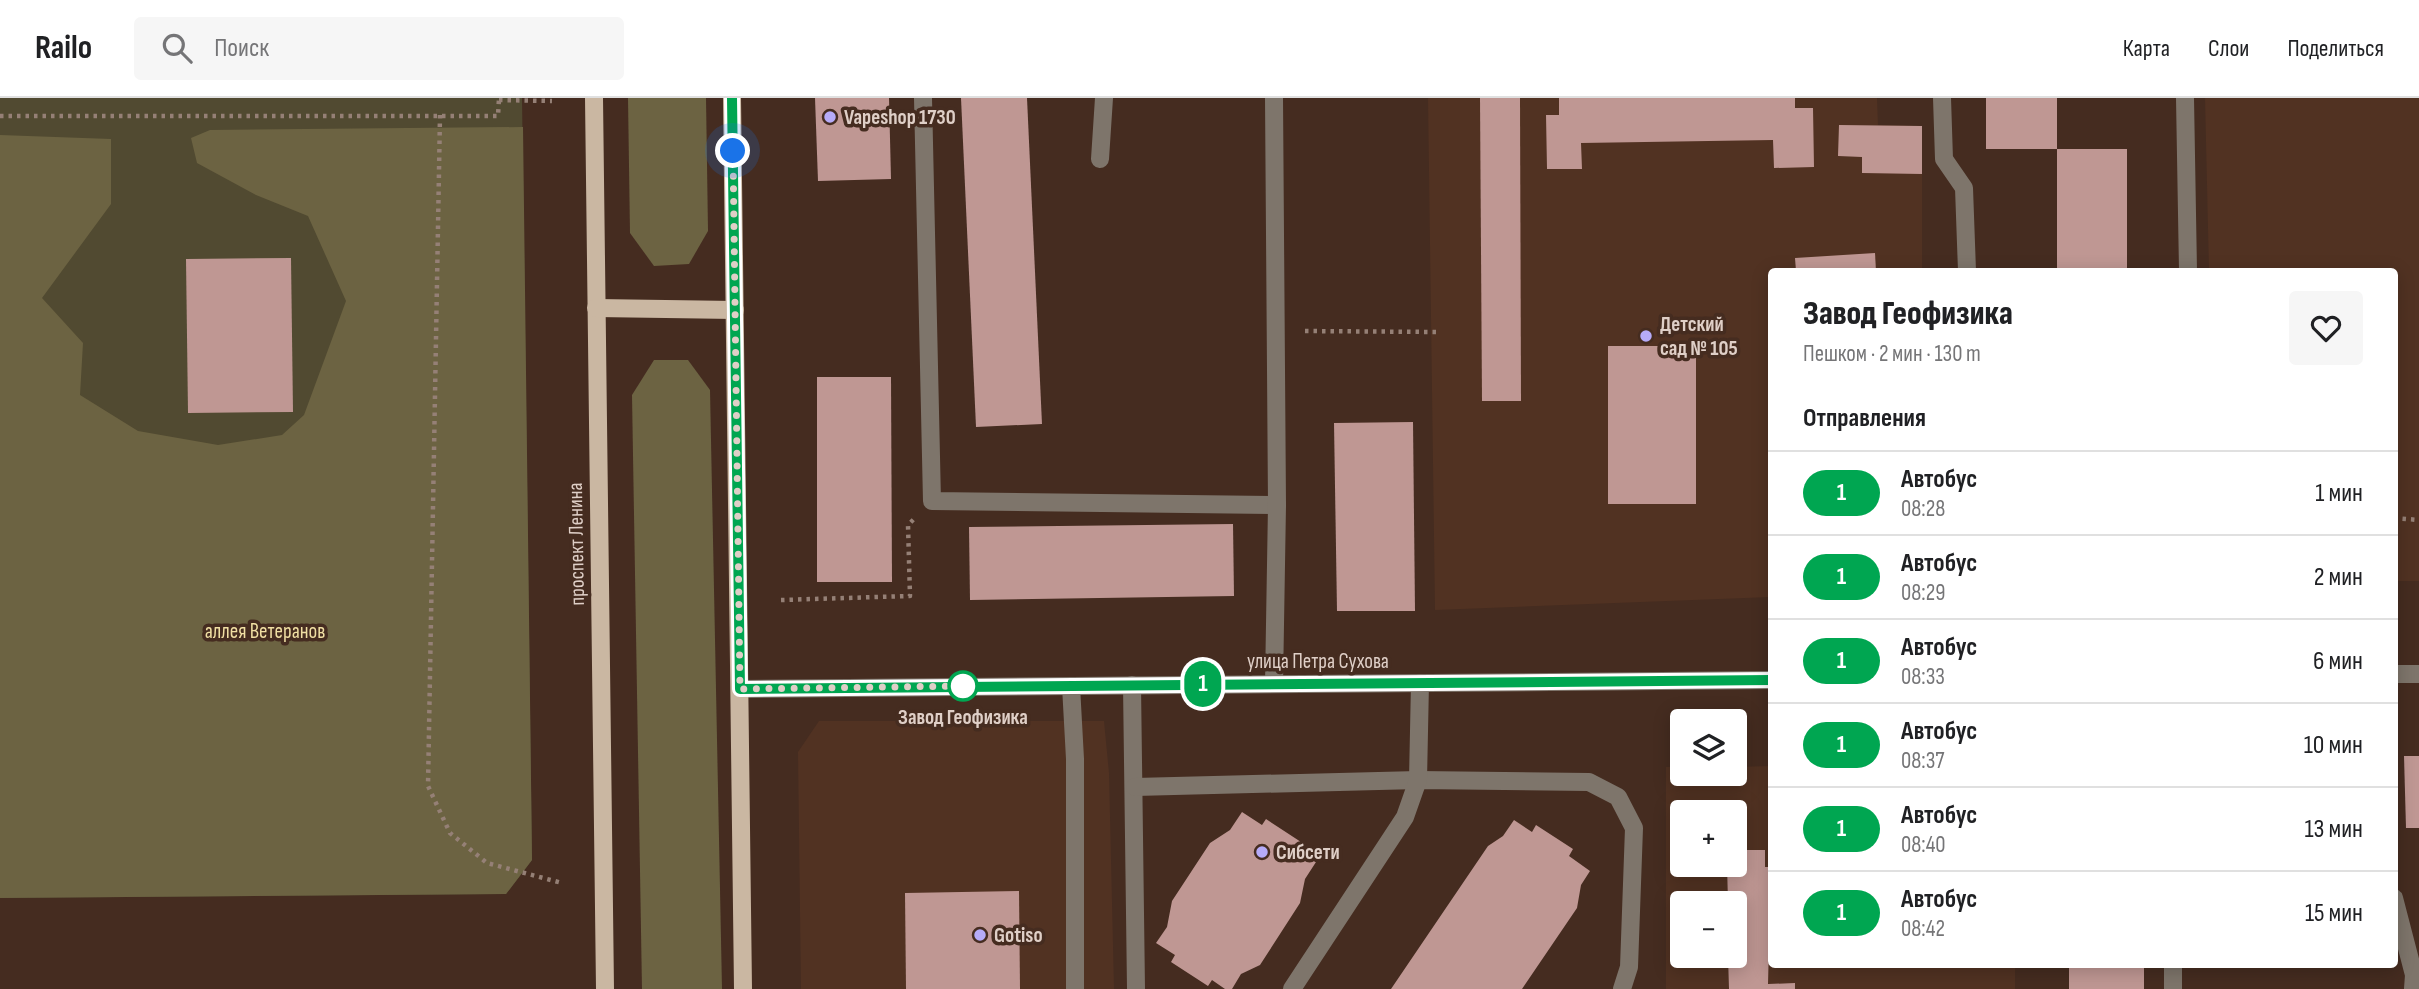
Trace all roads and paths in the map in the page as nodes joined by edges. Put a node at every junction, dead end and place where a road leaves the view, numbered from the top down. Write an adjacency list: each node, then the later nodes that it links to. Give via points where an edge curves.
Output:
1 (594, 98): 15 (main road, проспект Ленина)
2 (732, 98): 16 (main road)
3 (923, 98): 19 (street)
4 (1104, 98): 12 (street)
5 (1274, 98): 17 (street)
6 (1942, 98): 13 (street, via 1944,159 1964,188)
7 (2185, 98): 14 (street)
8 (499, 99): 9 (path); 10 (path, via 498,116)
9 (552, 101)
10 (440, 115): 11 (path); 34 (path, via 428,786 450,834 487,863)
11 (0, 116)
12 (1100, 159)
13 (1967, 268)
14 (2188, 268)
15 (596, 308): 16 (main road); 38 (main road, проспект Ленина)
16 (735, 310): 31 (main road)
17 (1276, 331): 18 (path); 20 (street)
18 (1437, 332)
19 (932, 501): 20 (street); 23 (path, via 908,524 910,596)
20 (1277, 505): 28 (street)
21 (2398, 519): 22 (path)
22 (2419, 520)
23 (781, 600)
24 (2398, 674): 25 (street)
25 (2419, 674)
26 (1768, 680): 27 (street, улица Петра Сухова)
27 (1420, 682): 28 (street, улица Петра Сухова); 32 (street)
28 (1274, 684): 29 (street, улица Петра Сухова)
29 (1132, 685): 30 (street, улица Петра Сухова); 33 (street)
30 (1071, 686): 31 (street, улица Петра Сухова); 40 (street)
31 (740, 689): 39 (main road)
32 (1418, 780): 33 (street); 42 (street, via 1405,817); 43 (street, via 1589,782 1618,797 1634,828 1629,967)
33 (1135, 787): 41 (street)
34 (562, 883)
35 (2398, 914): 37 (street)
36 (2174, 968): 44 (street)
37 (2415, 980)
38 (605, 989)
39 (743, 989)
40 (1075, 989)
41 (1136, 989)
42 (1292, 989)
43 (1622, 989)
44 (2173, 989)

